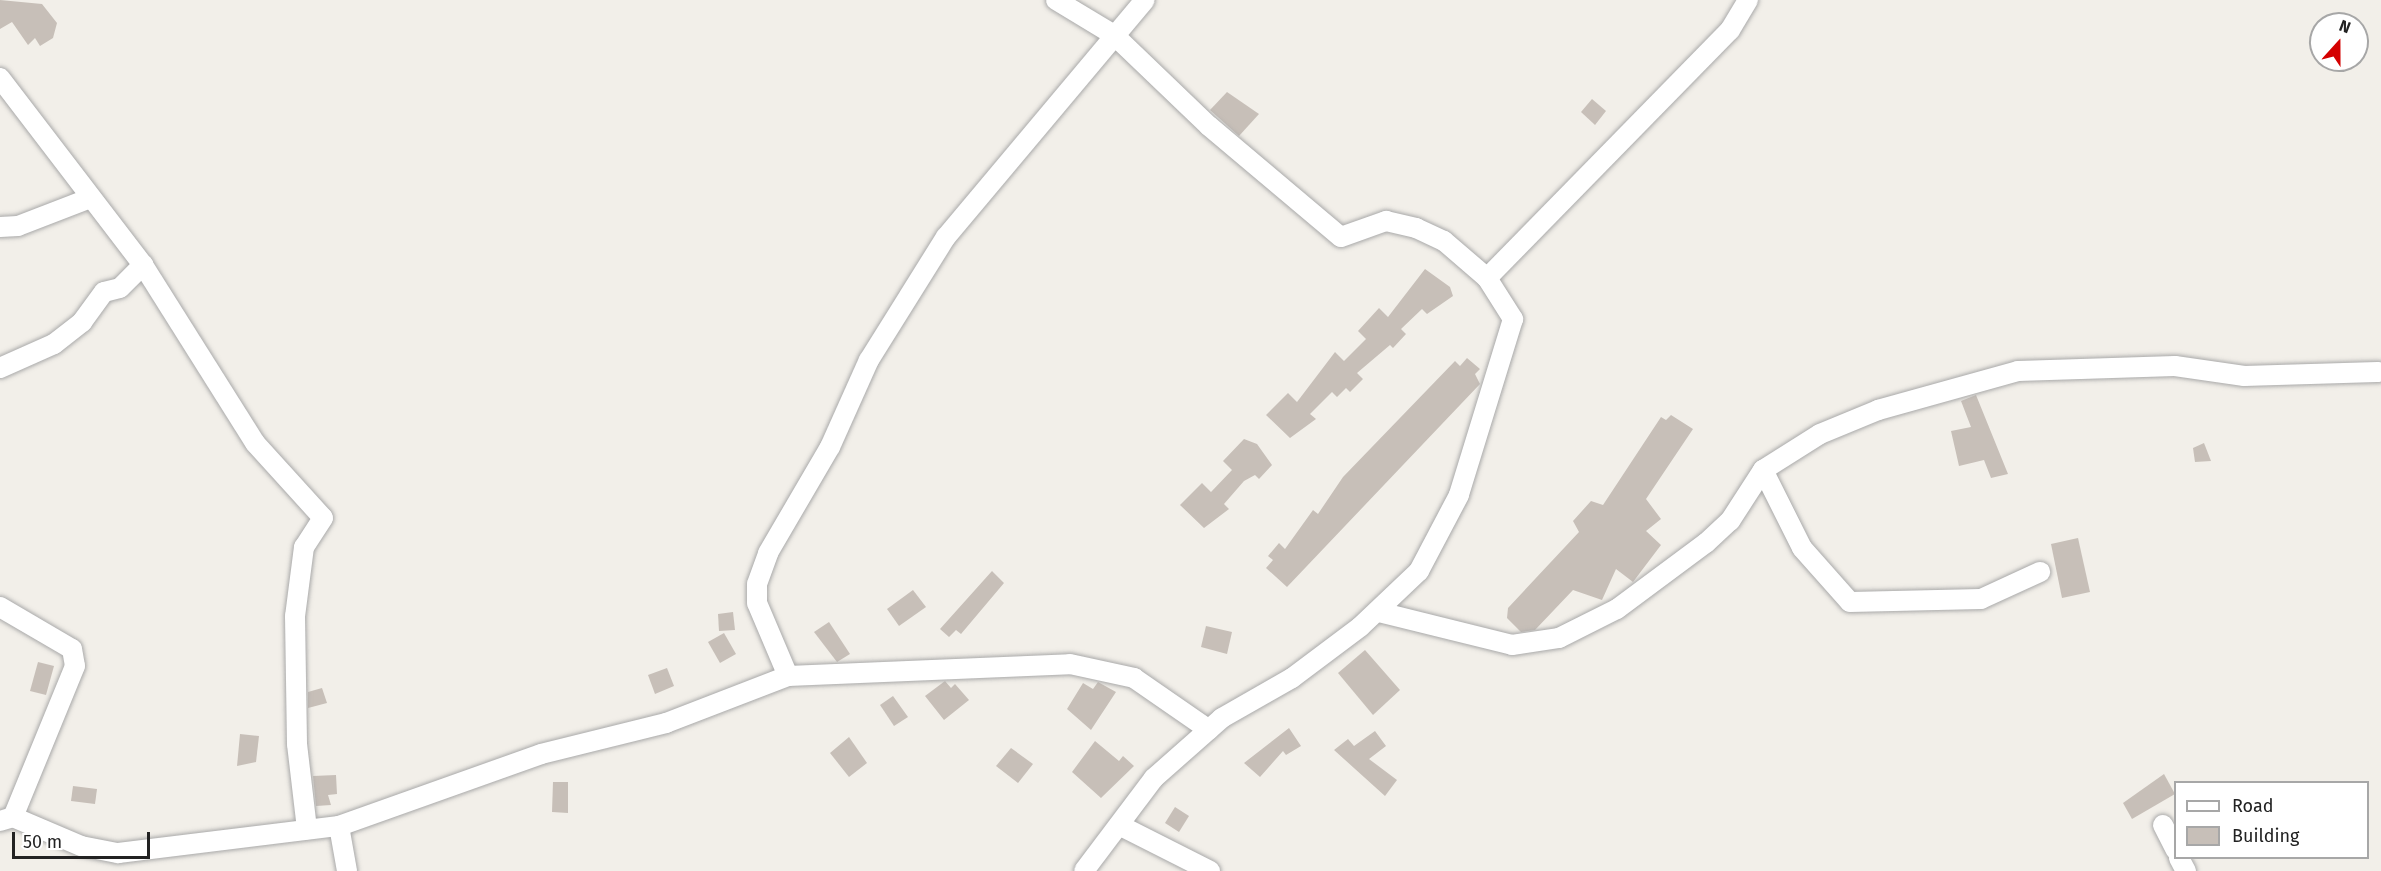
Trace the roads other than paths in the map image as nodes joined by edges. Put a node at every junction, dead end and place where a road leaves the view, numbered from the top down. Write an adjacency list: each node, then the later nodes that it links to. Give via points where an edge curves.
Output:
1 (1056, 0): 4 (street)
2 (1145, 0): 4 (street)
3 (1748, 0): 9 (street, via 1730,30)
4 (1114, 35): 9 (street, via 1209,126 1341,237 1386,221 1416,228 1444,241); 16 (street, via 946,237 869,360 830,447 768,553 757,603)
5 (0, 78): 6 (street)
6 (88, 199): 7 (street, via 18,226); 8 (street)
7 (0, 227)
8 (143, 265): 10 (street, via 120,288 104,292 82,322 54,344); 22 (street, via 255,443 323,518 304,547 295,616 297,744)
9 (1487, 278): 15 (street, via 1513,319 1459,495 1419,571)
10 (0, 368)
11 (2379, 372): 12 (street, via 2244,376 2175,366 2018,371 1878,410 1820,434)
12 (1763, 470): 13 (street, via 1802,548 1850,602 1981,599); 15 (street, via 1730,521 1706,543 1617,609 1559,638 1512,645)
13 (2040, 572)
14 (0, 607): 18 (street, via 72,649 75,666)
15 (1379, 612): 17 (street, via 1292,678)
16 (788, 676): 17 (street, via 1070,664 1134,678); 21 (street, via 666,723 541,754)
17 (1209, 730): 19 (street, via 1154,778)
18 (7, 819): 22 (street, via 81,846 118,853)
19 (1119, 825): 25 (street); 26 (street)
20 (2163, 825): 23 (street)
21 (339, 826): 22 (street); 24 (street)
22 (307, 829)
23 (2174, 848)
24 (347, 871)
25 (1084, 871)
26 (1210, 871)

